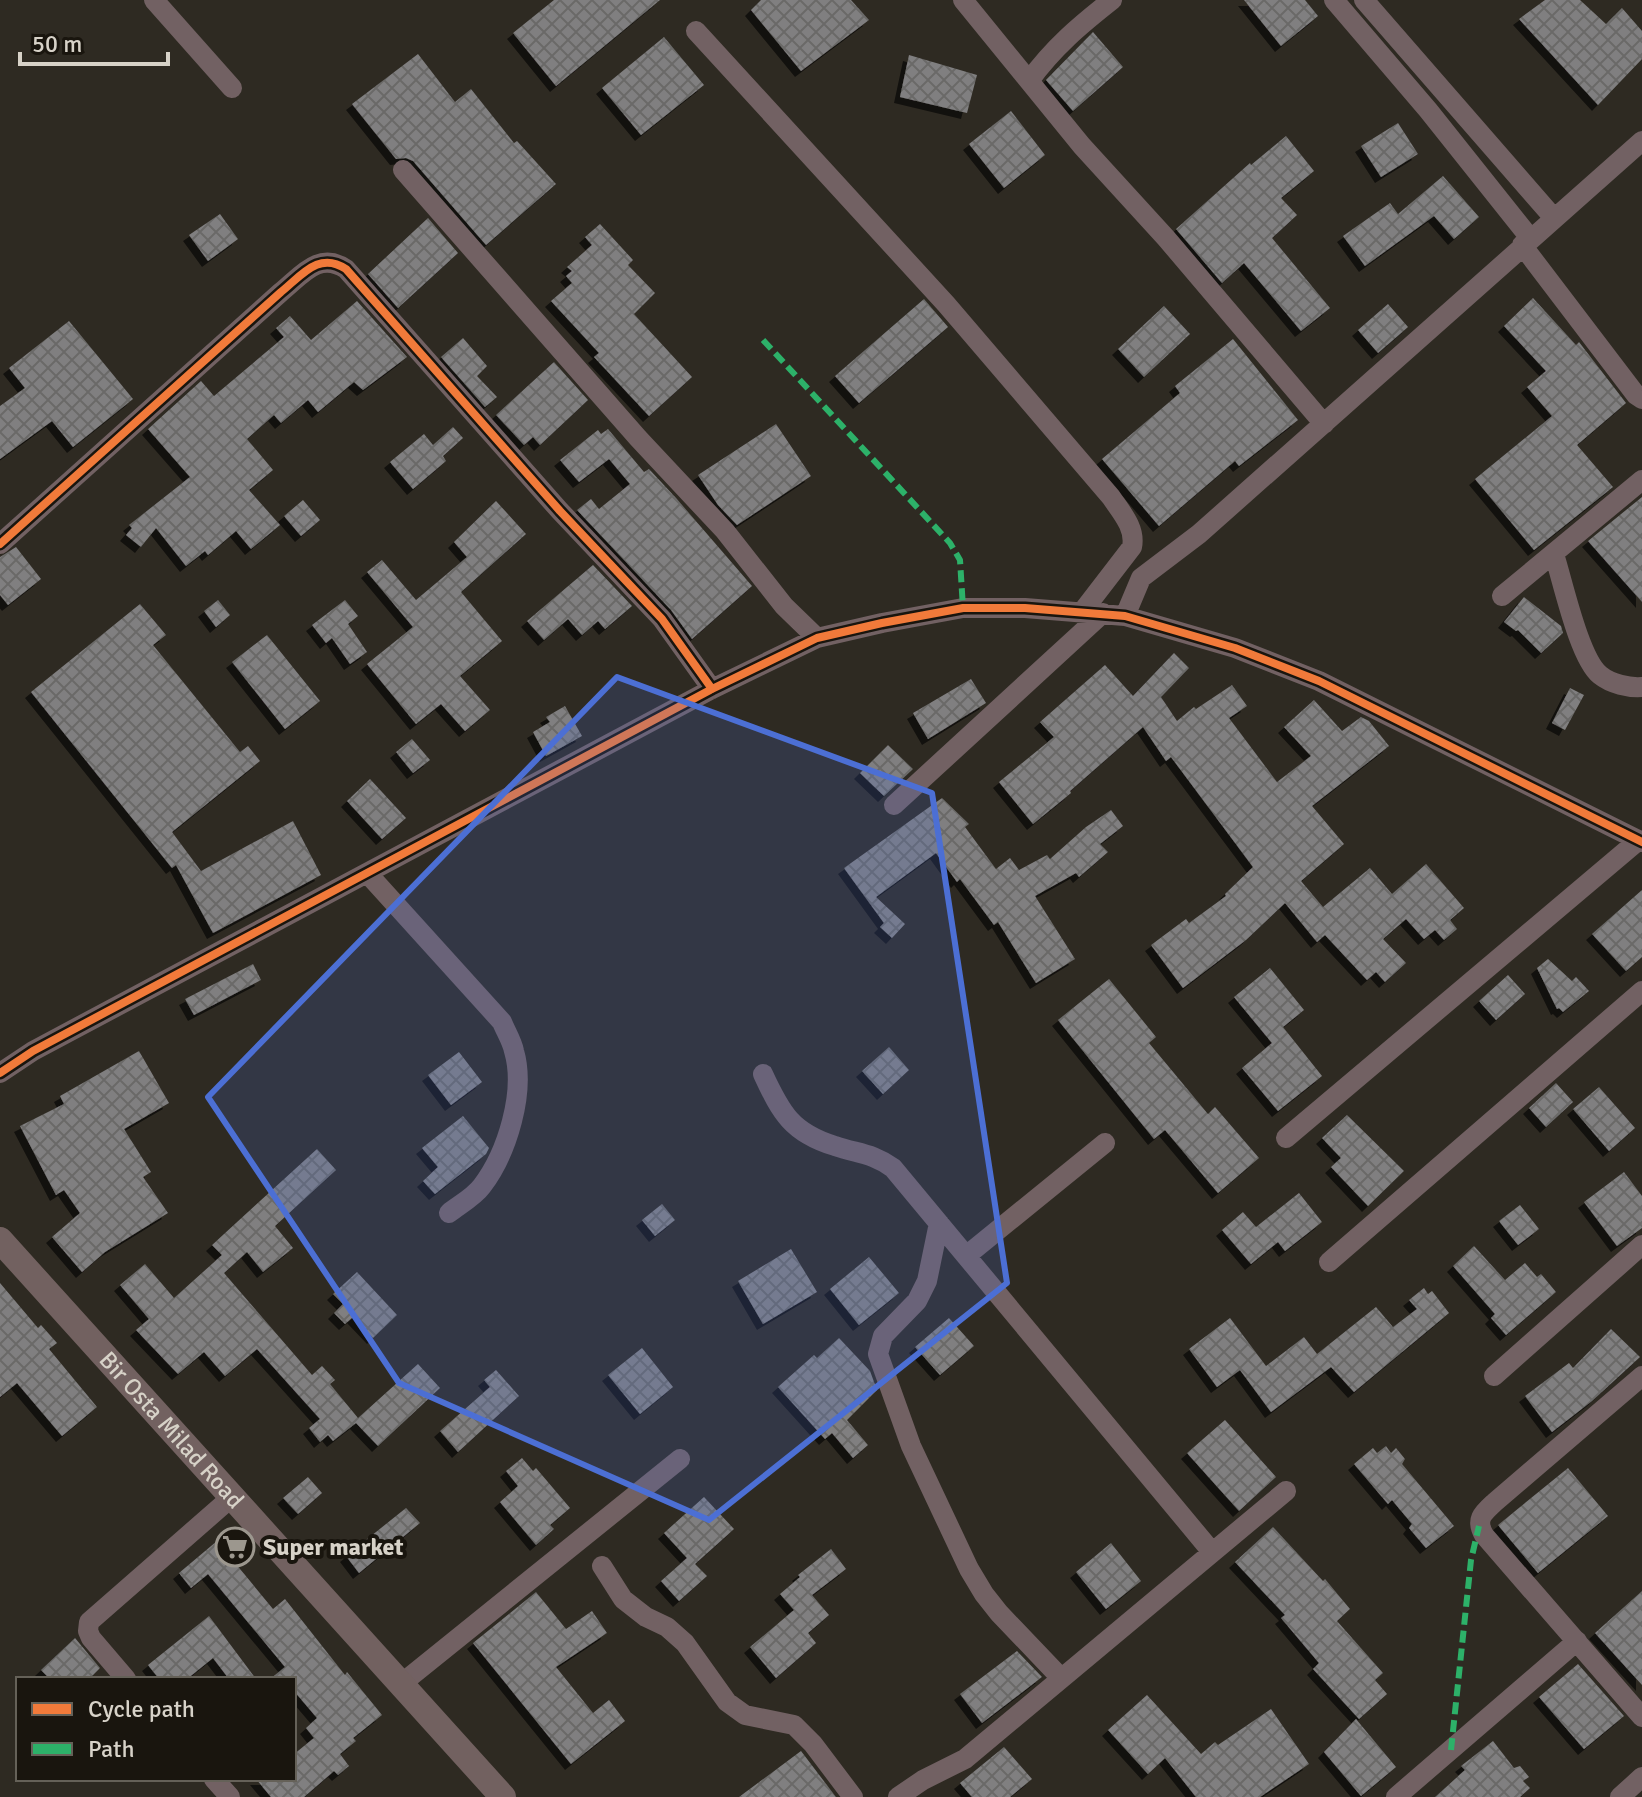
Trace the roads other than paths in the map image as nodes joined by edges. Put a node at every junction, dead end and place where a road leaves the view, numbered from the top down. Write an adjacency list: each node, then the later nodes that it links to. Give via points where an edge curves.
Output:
1 (154, 0): 8 (street)
2 (963, 0): 7 (street)
3 (1112, 0): 7 (street, via 1065,38)
4 (1334, 0): 12 (street, via 1428,110)
5 (1364, 0): 11 (street)
6 (696, 31): 19 (street, via 946,304 1111,497 1130,527 1132,547)
7 (1029, 81): 14 (street)
8 (232, 88)
9 (1642, 141): 11 (street)
10 (403, 170): 22 (street)
11 (1553, 217): 12 (street)
12 (1526, 241): 13 (street); 14 (street)
13 (1642, 399)
14 (1324, 424): 21 (street, via 1141,578)
15 (1642, 480): 17 (street)
16 (0, 544): 24 (street, via 281,292 311,268 336,262 662,619)
17 (1554, 554): 18 (street); 23 (street, via 1588,659 1600,675)
18 (1502, 596)
19 (1082, 612): 20 (street); 22 (street, via 963,608)
20 (1103, 613): 21 (street); 25 (street)
21 (1125, 616): 26 (street, via 1235,648 1319,681)
22 (817, 638): 24 (street)
23 (1642, 687)
24 (712, 689): 27 (street)
25 (894, 805)
26 (1641, 841): 33 (street)
27 (368, 874): 29 (street); 35 (street, via 502,1022 514,1049 516,1097 507,1143 481,1188)
28 (1642, 991): 40 (street)
29 (33, 1051): 30 (street); 31 (street)
30 (0, 1063)
31 (0, 1073)
32 (763, 1074): 36 (street, via 777,1104 799,1130 877,1157 893,1168)
33 (1286, 1138)
34 (1105, 1143): 39 (street)
35 (449, 1213)
36 (939, 1223): 39 (street); 50 (street, via 927,1281 917,1301 883,1336 878,1354 906,1435 969,1569 999,1613)
37 (0, 1240): 45 (main road, Bir Osta Milad Road)
38 (1642, 1245): 41 (street)
39 (966, 1256): 46 (street)
40 (1329, 1262)
41 (1494, 1376)
42 (1642, 1376): 48 (street, via 1481,1515 1484,1535)
43 (680, 1459): 51 (street)
44 (1286, 1491): 46 (street)
45 (233, 1496): 49 (street, via 89,1622 91,1638); 51 (main road, Bir Osta Milad Road)
46 (1212, 1552): 50 (street)
47 (602, 1566): 57 (street, via 623,1599 685,1643 727,1702 745,1715 794,1725)
48 (1577, 1641): 52 (street); 59 (street)
49 (124, 1677)
50 (1061, 1678): 58 (street, via 965,1759)
51 (401, 1684): 56 (main road, Bir Osta Milad Road)
52 (1641, 1713)
53 (1642, 1777): 60 (street)
54 (216, 1781): 55 (street)
55 (230, 1797)
56 (503, 1797)
57 (853, 1797)
58 (898, 1797)
59 (1396, 1797)
60 (1620, 1797)

